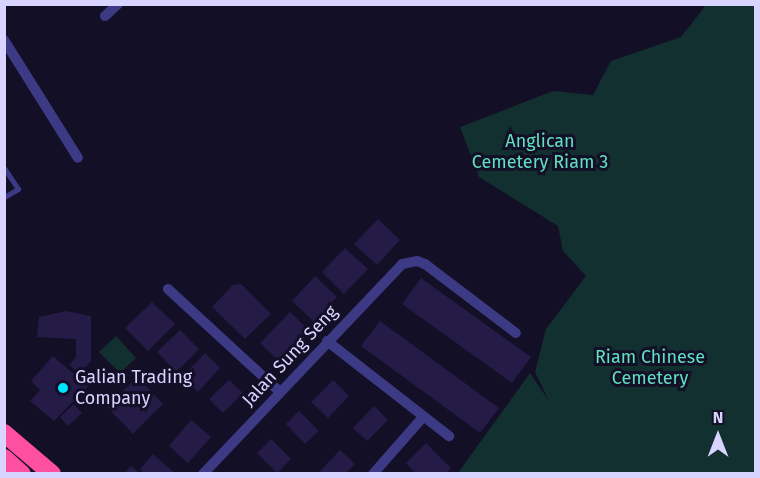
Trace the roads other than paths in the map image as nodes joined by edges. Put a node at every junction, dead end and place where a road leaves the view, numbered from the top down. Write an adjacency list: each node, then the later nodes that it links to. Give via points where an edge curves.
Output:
1 (118, 4): 2 (street)
2 (105, 16)
3 (4, 40): 4 (street)
4 (78, 158)
5 (4, 168): 6 (lane, via 18,189)
6 (4, 197)
7 (168, 289): 10 (street)
8 (516, 333): 9 (street, Jalan Sung Seng, via 417,261 402,264)
9 (327, 341): 10 (street, Jalan Sung Seng); 11 (street)
10 (279, 391): 17 (street, Jalan Sung Seng)
11 (423, 417): 13 (street); 18 (street)
12 (4, 434): 16 (highway)
13 (449, 436)
14 (4, 458): 15 (highway)
15 (22, 474)
16 (52, 474)
17 (203, 474)
18 (374, 474)

